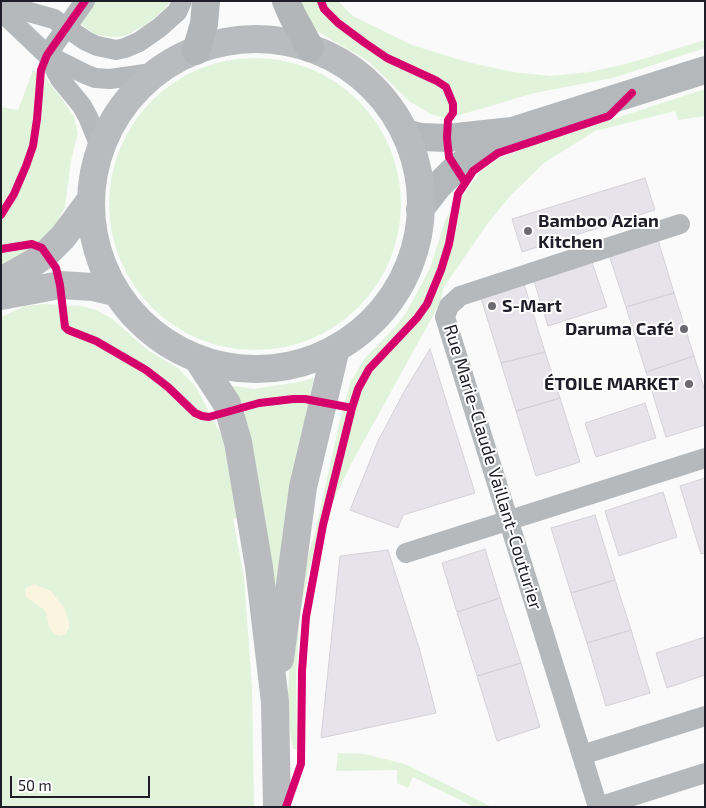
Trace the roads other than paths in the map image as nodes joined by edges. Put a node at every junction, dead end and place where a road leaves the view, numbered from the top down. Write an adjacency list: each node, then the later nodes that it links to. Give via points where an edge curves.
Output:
1 (6, 1): 7 (street)
2 (85, 1): 7 (street)
3 (182, 1): 7 (street, via 176,12 159,28 125,48 116,50 97,46)
4 (206, 1): 11 (highway, via 204,24)
5 (286, 1): 10 (highway)
6 (1, 11): 9 (street)
7 (67, 27): 12 (street)
8 (1, 28): 9 (street)
9 (31, 39): 12 (street)
10 (310, 48): 11 (main road, via 256,39 218,44); 16 (main road, via 340,62 364,80 381,97)
11 (196, 51): 14 (main road)
12 (47, 55): 14 (street, via 102,79); 17 (street, via 60,79 82,106)
13 (705, 70): 15 (street)
14 (159, 72): 17 (main road, via 122,108)
15 (512, 131): 16 (street, via 447,138); 19 (street, via 456,168)
16 (405, 133): 19 (main road, via 418,171)
17 (101, 149): 18 (main road, via 94,168)
18 (90, 202): 21 (main road, via 46,254); 22 (main road, via 93,236 106,276)
19 (420, 209): 24 (main road, via 408,266 390,299 369,324)
20 (680, 224): 27 (street, Rue Marie-Claude Vaillant-Couturier, via 460,296 449,306 445,317)
21 (1, 281)
22 (116, 292): 23 (main road, via 60,285); 25 (main road, via 150,331)
23 (1, 296)
24 (336, 348): 25 (main road, via 301,363 266,370 231,368); 29 (main road, via 303,487)
25 (197, 358): 29 (main road, via 227,404 238,442 259,567)
26 (705, 458): 27 (street)
27 (509, 519): 28 (street); 31 (street, Rue Marie-Claude Vaillant-Couturier)
28 (406, 552)
29 (275, 702): 33 (main road)
30 (705, 716): 31 (street)
31 (582, 755): 34 (street, Rue Marie-Claude Vaillant-Couturier)
32 (705, 774): 34 (street)
33 (277, 807)
34 (598, 807)

